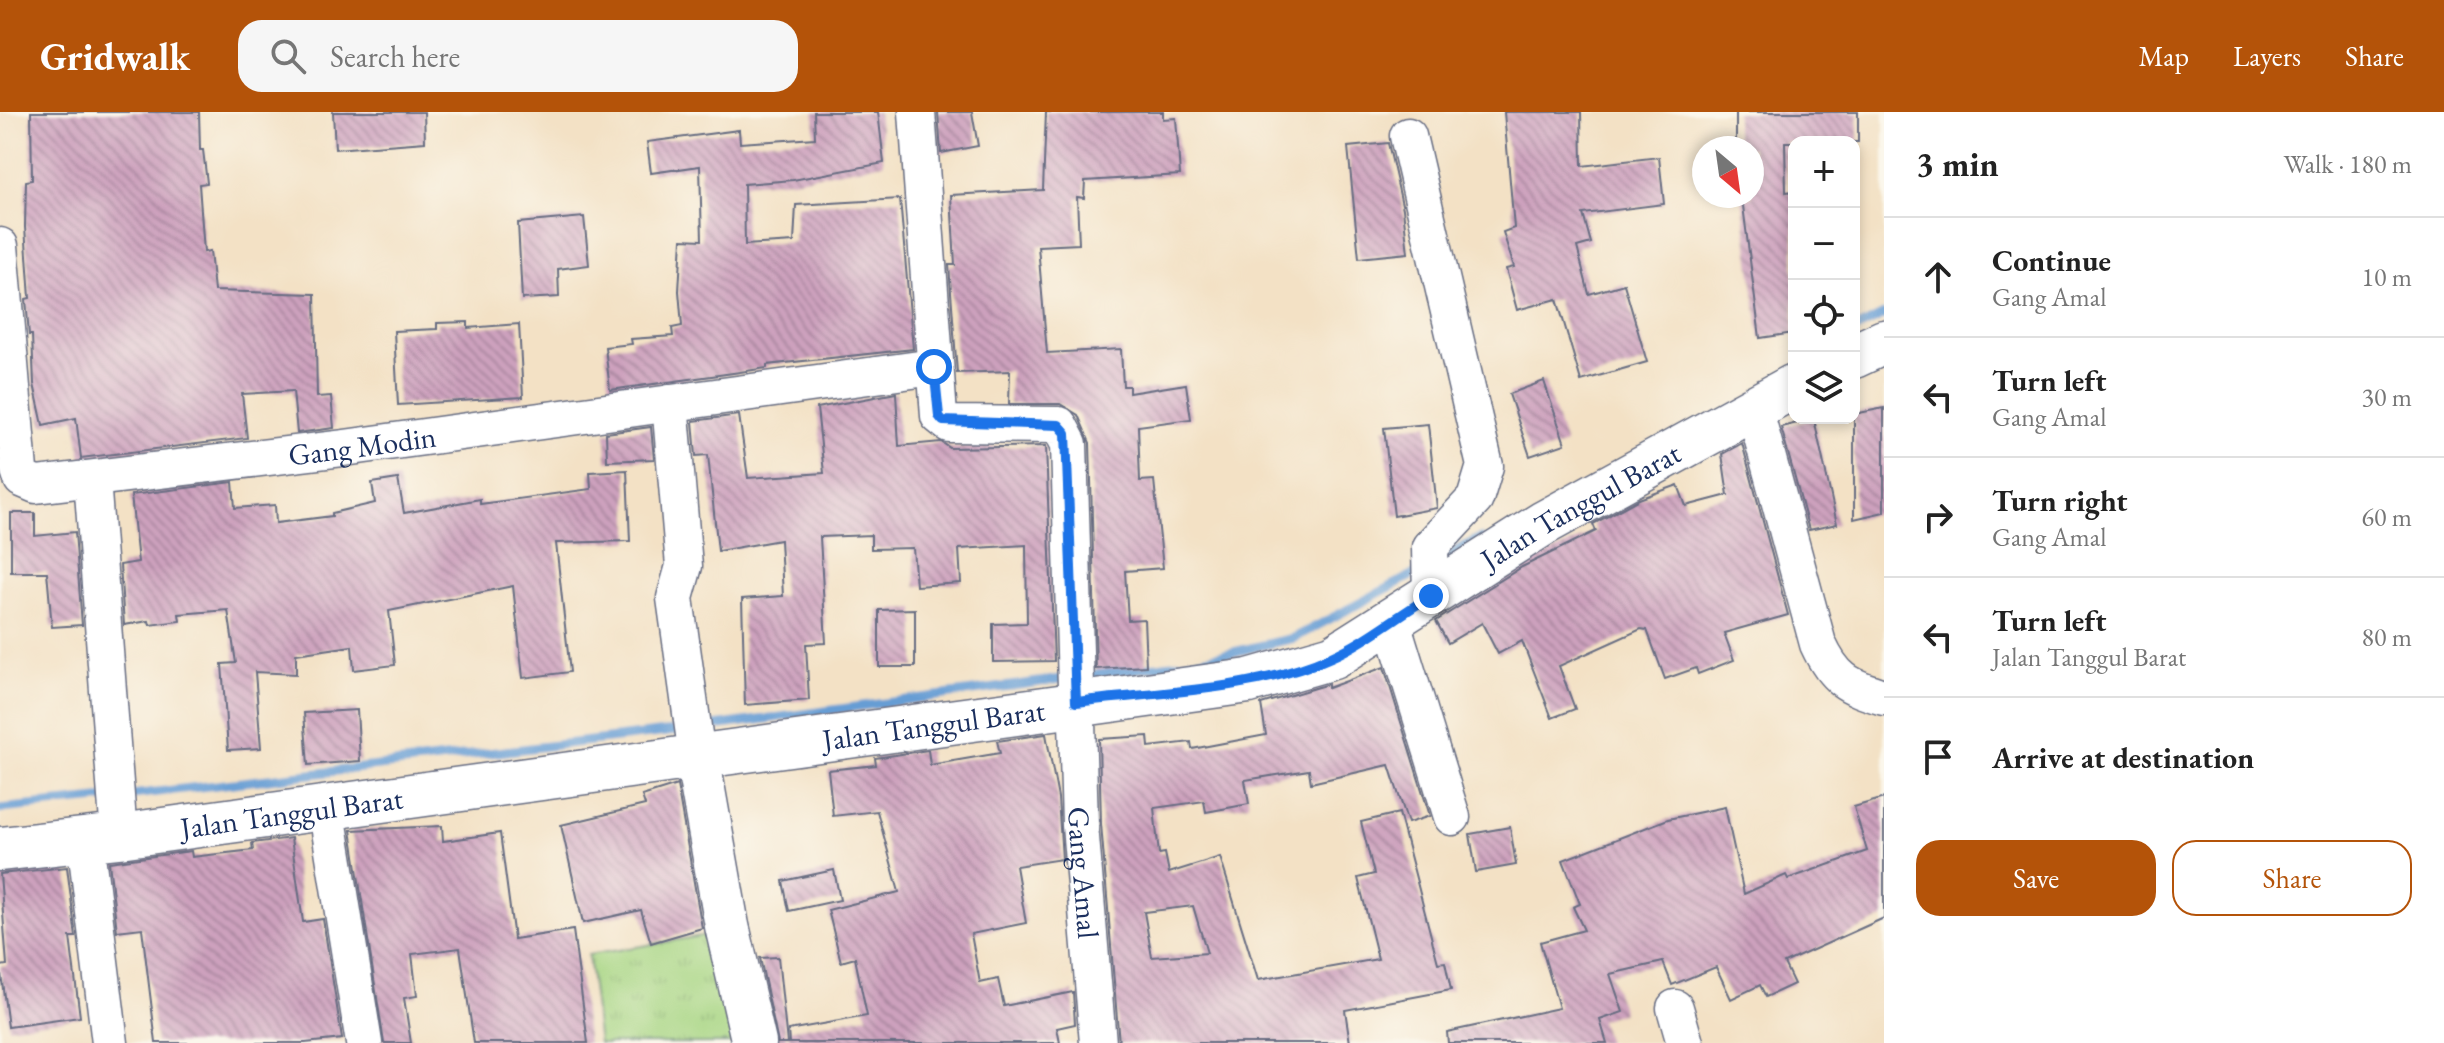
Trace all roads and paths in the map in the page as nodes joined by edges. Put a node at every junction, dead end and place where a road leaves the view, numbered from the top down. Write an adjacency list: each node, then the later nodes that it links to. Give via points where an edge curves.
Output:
1 (917, 112): 6 (street)
2 (1408, 136): 11 (street, via 1485,466 1475,499)
3 (0, 246): 10 (street, Gang Modin, via 22,479 36,485)
4 (1884, 342): 5 (street)
5 (1860, 353)
6 (934, 367): 8 (street, Gang Modin); 13 (street, Gang Amal, via 943,421 1059,425 1066,433)
7 (1788, 389): 9 (street, Jalan Tanggul Barat)
8 (670, 403): 10 (street, Gang Modin); 15 (street, via 684,566 675,598)
9 (1754, 407): 11 (street, Jalan Tanggul Barat, via 1544,523); 14 (street, via 1818,644 1831,673)
10 (92, 479): 18 (street, via 115,776)
11 (1430, 574): 12 (street, Jalan Tanggul Barat)
12 (1391, 619): 13 (street, Jalan Tanggul Barat, via 1333,657 1249,681); 17 (street)
13 (1077, 689): 15 (street, Jalan Tanggul Barat); 24 (street, Gang Amal, via 1086,921)
14 (1884, 697)
15 (697, 756): 16 (street, Jalan Tanggul Barat); 23 (street)
16 (326, 806): 18 (street, Jalan Tanggul Barat); 22 (street)
17 (1452, 817)
18 (107, 830): 19 (street, Jalan Tanggul Barat); 21 (street)
19 (0, 849)
20 (1675, 1008): 25 (street)
21 (110, 1043)
22 (364, 1043)
23 (754, 1043)
24 (1098, 1043)
25 (1685, 1043)

